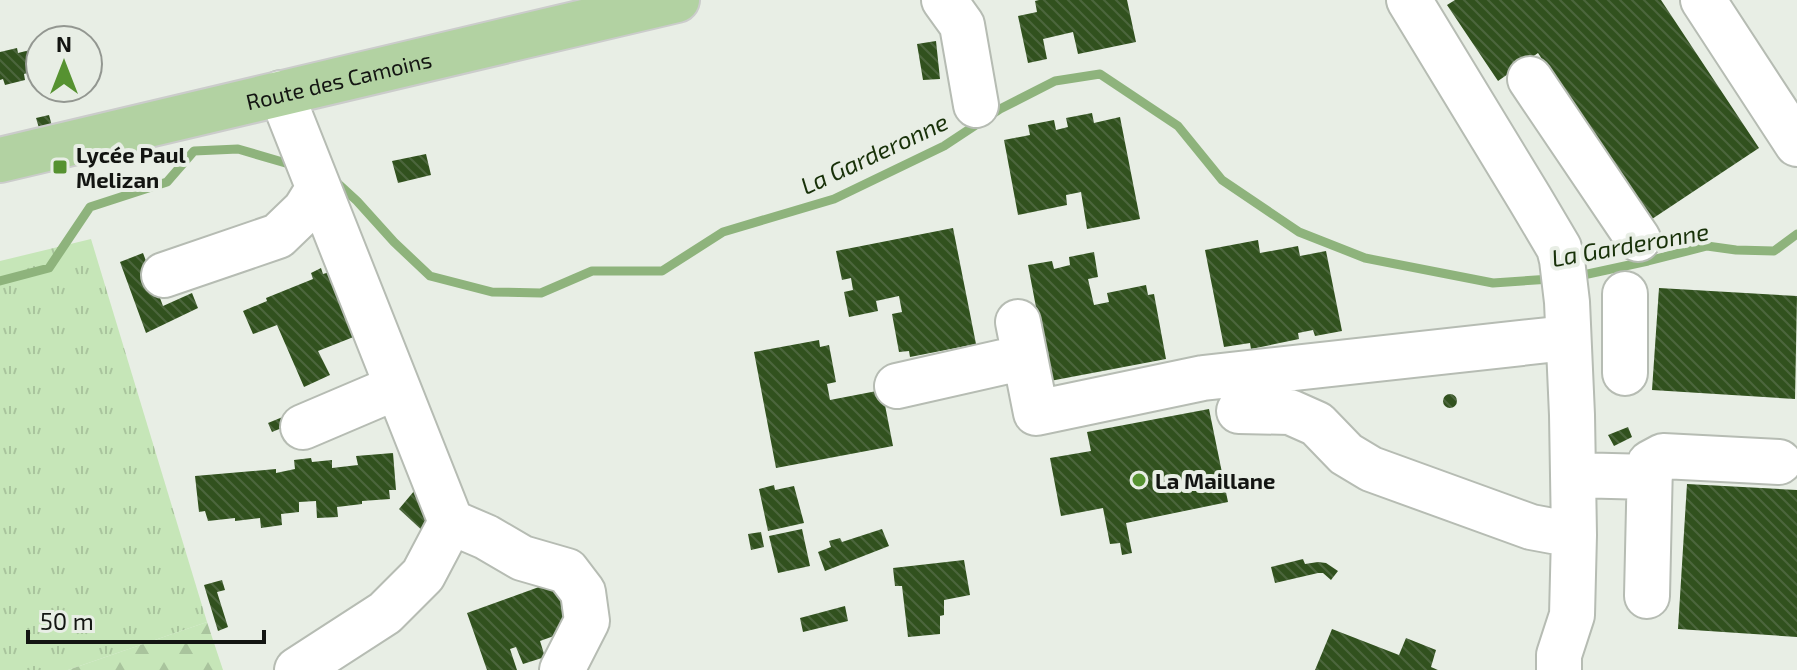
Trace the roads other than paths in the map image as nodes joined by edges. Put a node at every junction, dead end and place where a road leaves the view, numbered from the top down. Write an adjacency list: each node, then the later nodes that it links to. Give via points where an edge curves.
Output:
1 (1409, 0): 12 (street)
2 (1703, 0): 8 (street)
3 (650, 3): 6 (main road, Route des Camoins)
4 (958, 8): 7 (street)
5 (1530, 79): 10 (street)
6 (281, 93): 9 (main road, Route des Camoins); 11 (street)
7 (976, 105)
8 (1797, 144)
9 (0, 160)
10 (1586, 163): 12 (street); 13 (street)
11 (318, 189): 14 (street, via 278,236); 18 (street)
12 (1530, 199): 15 (street, via 1559,248)
13 (1638, 239)
14 (164, 275)
15 (1566, 303): 16 (street, via 1624,300); 17 (street, via 1036,413 1022,340); 22 (street)
16 (1625, 373)
17 (897, 386)
18 (397, 387): 20 (street); 24 (street)
19 (1239, 411): 25 (street, via 1290,412 1317,424 1346,454 1371,469 1531,527)
20 (303, 427)
21 (1779, 462): 23 (street, via 1663,456 1650,463)
22 (1573, 475): 23 (street); 25 (street)
23 (1650, 477): 26 (street)
24 (451, 522): 28 (street, via 423,575 385,613); 29 (street, via 522,558 567,571 583,592 587,621)
25 (1574, 535): 27 (street, via 1572,615)
26 (1647, 596)
27 (1551, 665)
28 (297, 670)
29 (562, 670)

